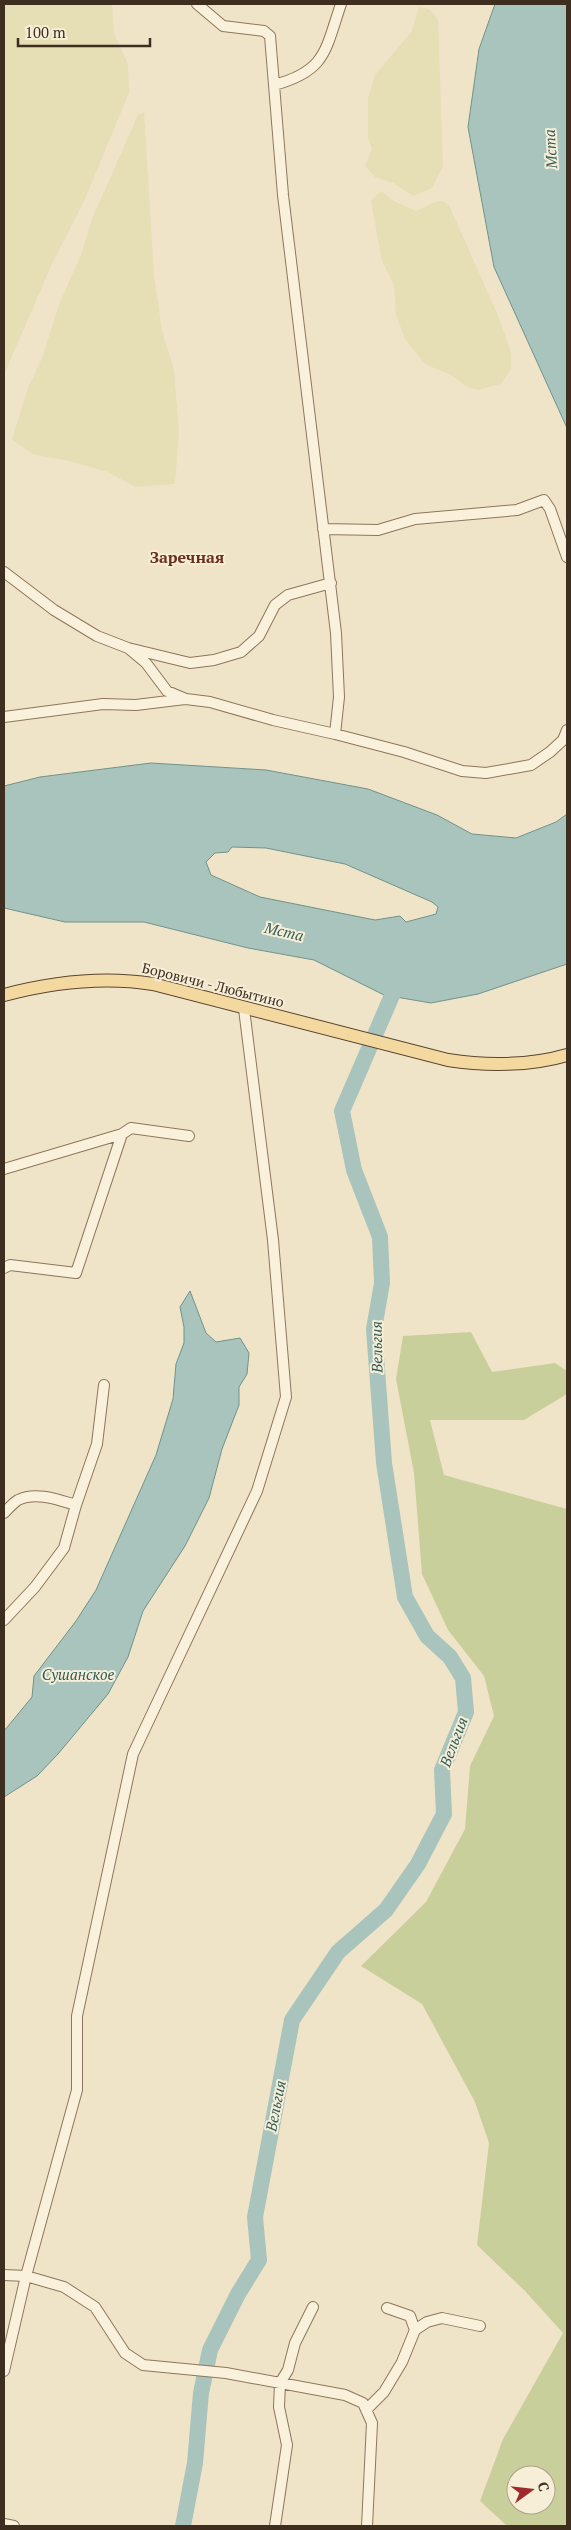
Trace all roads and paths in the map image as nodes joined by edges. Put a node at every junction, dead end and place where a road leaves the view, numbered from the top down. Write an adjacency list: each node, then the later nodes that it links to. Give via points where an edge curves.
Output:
1 (197, 4): 3 (street, via 224,26 264,30 270,36)
2 (341, 4): 3 (street, via 326,47 313,69 299,78)
3 (274, 85): 4 (street, via 283,195)
4 (324, 529): 5 (street, via 378,530 415,519 517,510 544,500); 7 (street)
5 (567, 557)
6 (4, 572): 8 (street, via 54,610 97,636)
7 (331, 583): 8 (street, via 288,595 276,605 259,636 241,652 214,660 190,662); 12 (street, via 338,688)
8 (128, 648): 9 (street, via 146,663 167,691)
9 (186, 699): 10 (street, via 136,705 103,704); 12 (street, via 210,702)
10 (4, 717)
11 (567, 730): 12 (street, via 563,740 531,765 486,773 462,771)
12 (336, 734)
13 (4, 995): 14 (main road, Боровичи - Любытино, via 83,980 123,979)
14 (244, 1008): 15 (main road, Боровичи - Любытино, via 432,1057 472,1064 533,1062); 25 (street, via 273,1240 286,1397 257,1491 133,1754 77,2016 77,2090)
15 (567, 1055)
16 (122, 1134): 17 (street, via 131,1128); 18 (street); 19 (street, via 76,1273 10,1265)
17 (189, 1136)
18 (4, 1169)
19 (4, 1268)
20 (104, 1385): 21 (street, via 97,1444)
21 (76, 1505): 22 (street, via 35,1496 18,1500); 23 (street, via 64,1548 35,1587)
22 (4, 1514)
23 (4, 1620)
24 (4, 2275): 25 (street)
25 (26, 2276): 30 (street); 31 (street, via 64,2287 95,2308 125,2353 143,2365 226,2373)
26 (313, 2307): 31 (street)
27 (387, 2308): 29 (street, via 410,2316)
28 (480, 2326): 29 (street, via 442,2318)
29 (415, 2330): 32 (street, via 402,2362)
30 (4, 2371)
31 (280, 2383): 32 (street, via 345,2394 363,2403); 35 (street, via 279,2407 287,2446)
32 (366, 2410): 36 (street, via 372,2423)
33 (4, 2524): 34 (street)
34 (14, 2526)
35 (275, 2526)
36 (367, 2526)

